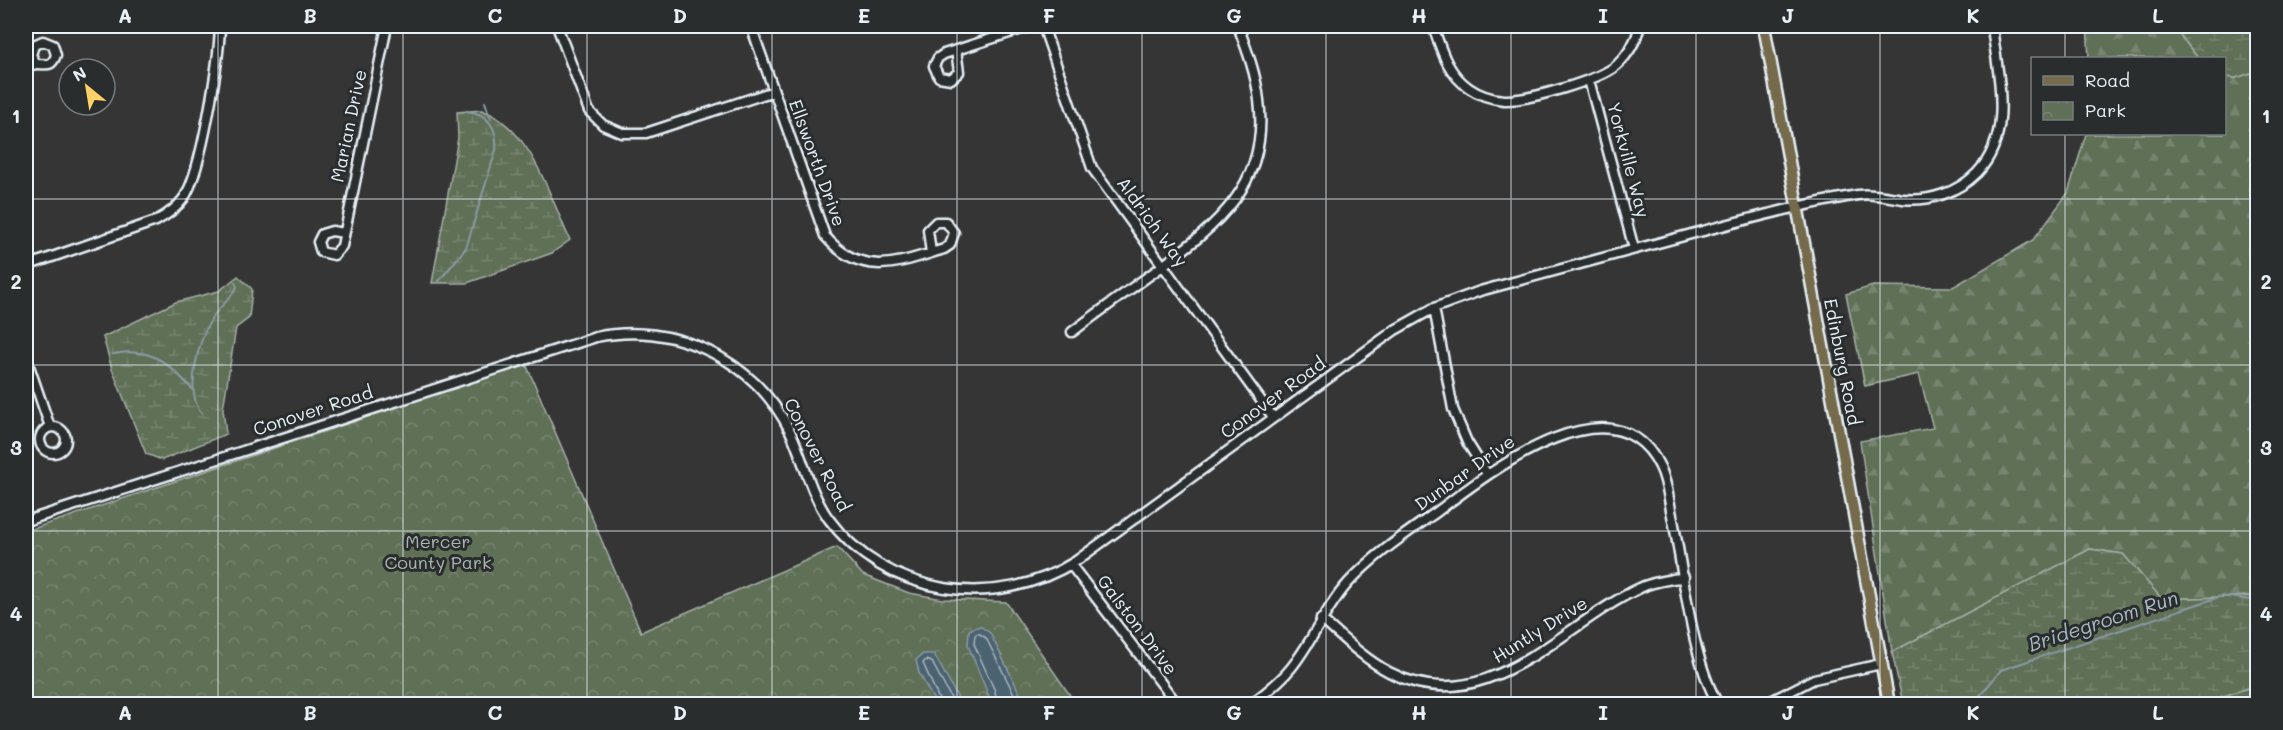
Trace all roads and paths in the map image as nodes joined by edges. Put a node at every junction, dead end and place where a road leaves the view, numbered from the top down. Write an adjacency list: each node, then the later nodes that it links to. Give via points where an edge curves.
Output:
1 (220, 26): 22 (street, via 212,90 193,179 184,198 156,221)
2 (387, 26): 18 (street, Marian Drive)
3 (557, 26): 16 (street, via 589,111 603,125 622,133 646,133)
4 (751, 26): 16 (street, Ellsworth Drive)
5 (1031, 26): 12 (street)
6 (1043, 26): 21 (street, Aldrich Way, via 1092,168)
7 (1238, 26): 21 (street, via 1260,102 1255,156 1241,190 1220,221)
8 (1433, 26): 15 (street, via 1452,72 1485,96 1516,99)
9 (1640, 26): 15 (street, via 1633,45 1614,68)
10 (1764, 26): 17 (main road, Edinburg Road)
11 (1992, 26): 17 (street, Conover Road, via 2001,122 1994,148 1978,172 1958,188 1932,198 1861,195)
12 (956, 50)
13 (36, 64): 14 (street)
14 (26, 69)
15 (1589, 80): 19 (street, Yorkville Way)
16 (774, 91): 20 (street, Ellsworth Drive, via 820,226 834,246 854,260 877,265)
17 (1796, 206): 19 (street, Conover Road); 33 (main road, Edinburg Road)
18 (344, 233)
19 (1634, 249): 23 (street, Conover Road, via 1480,291)
20 (931, 253)
21 (1163, 265): 24 (street); 26 (street, Aldrich Way)
22 (26, 266)
23 (1434, 308): 26 (street, Conover Road, via 1395,330); 28 (street, via 1453,409)
24 (1072, 332)
25 (26, 357): 27 (street)
26 (1274, 417): 30 (street, Conover Road)
27 (50, 427)
28 (1487, 474): 31 (street, Dunbar Drive, via 1556,437 1604,430 1628,435 1646,448 1660,466); 32 (street, Dunbar Drive, via 1363,567)
29 (26, 521): 30 (street, Conover Road, via 596,338 648,333 680,339 716,355 759,387 790,432 810,486 828,518 855,547 887,570 924,585 979,592 1025,584)
30 (1071, 565): 34 (street, Galston Drive)
31 (1684, 578): 32 (street, Huntly Drive, via 1637,589 1506,672 1461,686 1431,686 1388,672); 36 (street, Dunbar Drive, via 1700,663)
32 (1321, 619): 35 (street, Dunbar Drive, via 1292,667)
33 (1881, 664): 37 (street, via 1814,679); 38 (main road, Edinburg Road)
34 (1177, 705)
35 (1251, 705)
36 (1718, 705)
37 (1765, 705)
38 (1888, 705)

